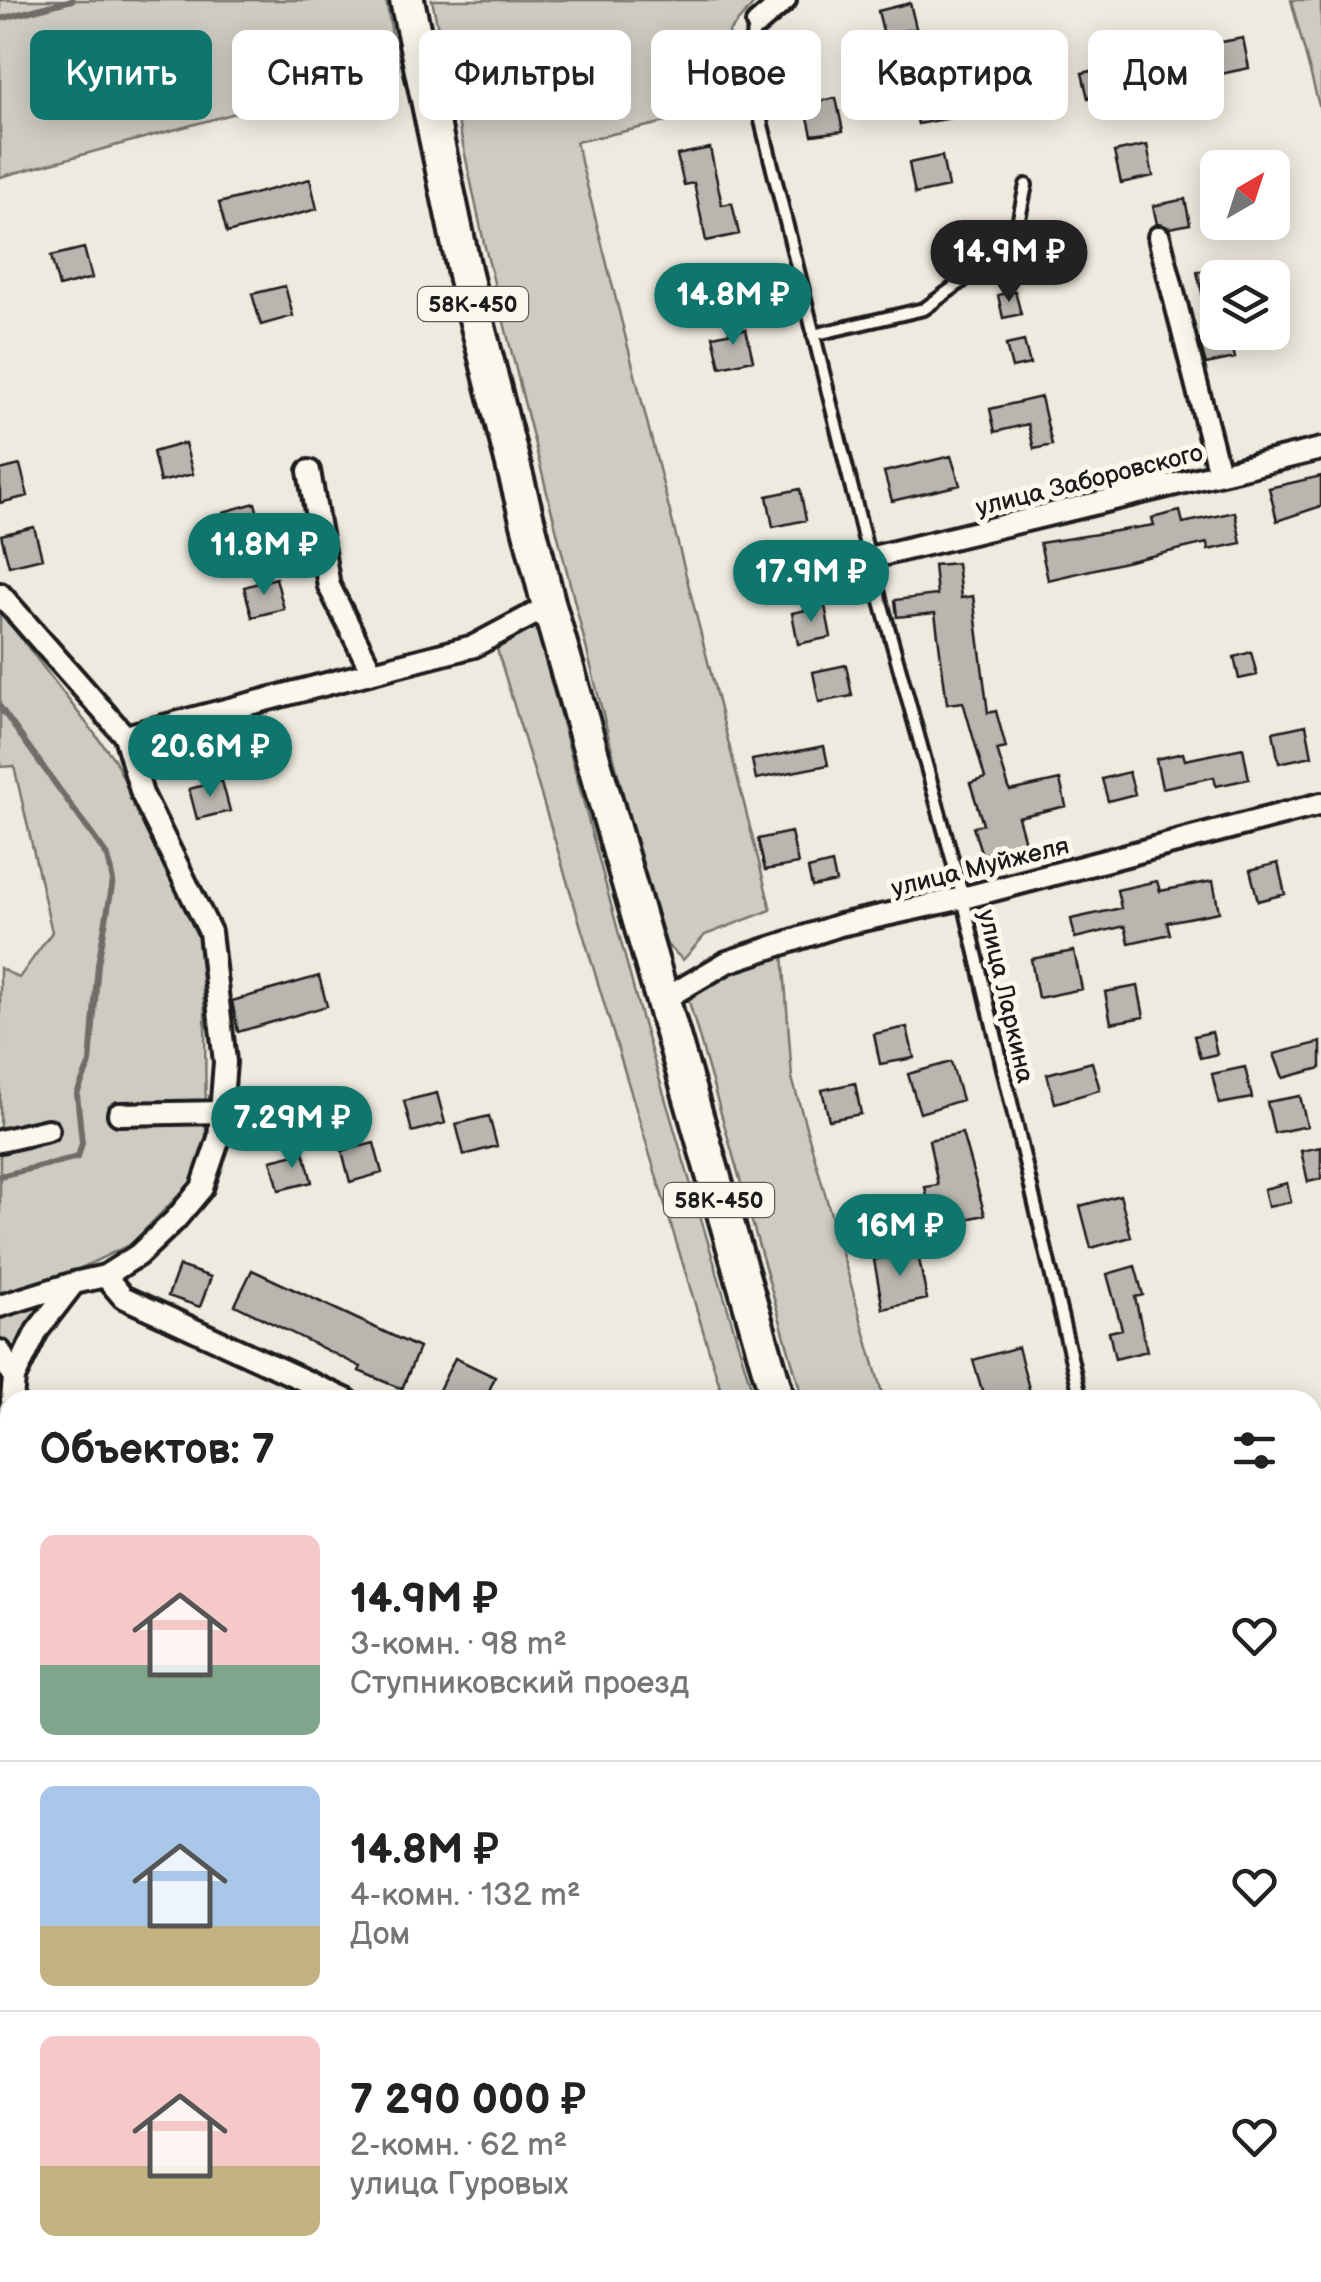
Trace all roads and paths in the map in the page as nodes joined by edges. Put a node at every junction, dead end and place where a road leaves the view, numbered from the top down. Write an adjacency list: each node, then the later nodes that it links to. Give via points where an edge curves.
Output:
1 (406, 0): 12 (highway, 58К-450, via 466,279)
2 (785, 0): 3 (street)
3 (757, 24): 6 (lane, улица Ларкина, via 745,56)
4 (1026, 185): 6 (lane, via 1017,228 982,266 924,308)
5 (1160, 236): 9 (street)
6 (813, 336): 10 (lane, улица Ларкина)
7 (1321, 449): 9 (street, улица Заборовского)
8 (309, 471): 13 (street, via 329,586)
9 (1219, 472): 10 (street, улица Заборовского)
10 (869, 558): 16 (lane, улица Ларкина)
11 (0, 594): 14 (street)
12 (549, 606): 13 (street, via 474,646); 17 (highway, 58К-450)
13 (372, 672): 14 (street)
14 (125, 736): 18 (street, via 142,794 210,932)
15 (1321, 804): 16 (street, улица Муйжеля)
16 (963, 898): 17 (street, улица Муйжеля, via 840,925 727,962); 30 (lane, улица Ларкина)
17 (661, 1001): 29 (highway, 58К-450)
18 (223, 1112): 19 (street); 22 (street, via 202,1188 138,1255)
19 (118, 1114)
20 (48, 1130): 21 (street)
21 (0, 1141)
22 (106, 1276): 23 (street); 28 (street, via 123,1297)
23 (74, 1284): 24 (street); 26 (street, via 37,1330)
24 (0, 1306)
25 (0, 1351): 26 (street)
26 (14, 1378): 27 (street)
27 (13, 1390)
28 (325, 1390)
29 (775, 1390)
30 (1080, 1390)

